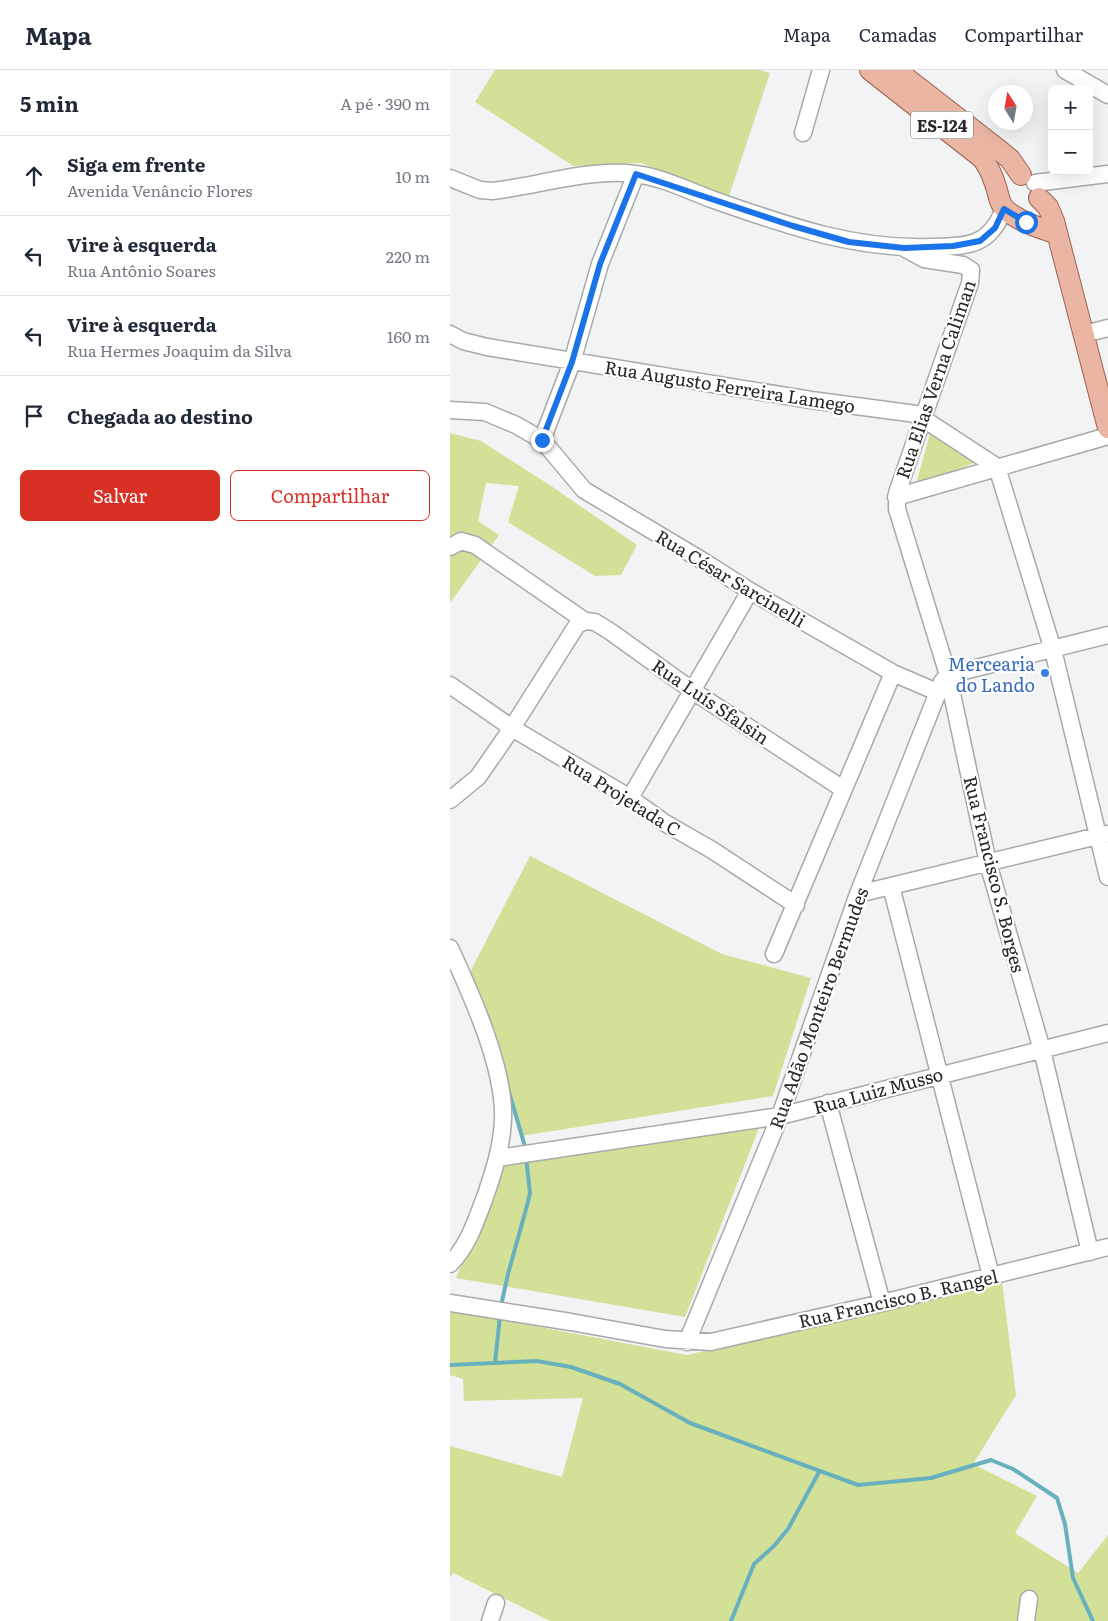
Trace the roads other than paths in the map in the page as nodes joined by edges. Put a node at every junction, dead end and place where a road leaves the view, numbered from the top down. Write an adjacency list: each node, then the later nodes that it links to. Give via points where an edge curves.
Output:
1 (821, 70): 7 (street)
2 (870, 70): 12 (main road, ES-124, via 982,158)
3 (896, 70): 11 (main road, ES-124, via 999,150)
4 (1065, 70): 5 (street)
5 (1086, 75): 6 (street)
6 (1108, 94)
7 (803, 133)
8 (636, 174): 10 (street, via 586,175 492,191 480,190); 14 (street, via 849,242); 18 (street, via 600,264)
9 (1108, 174): 11 (street)
10 (450, 178)
11 (1032, 185): 12 (main road, via 1006,180); 12 (main road, via 1036,207 1029,213 1020,216); 13 (main road, ES-124, via 1052,213)
12 (1005, 205): 13 (main road); 14 (street, via 995,228 980,241 953,246)
13 (1056, 233): 17 (main road, ES-124)
14 (904, 248): 20 (street, Rua Elias Verna Caliman, via 924,259 962,264 971,270 970,283)
15 (1108, 328): 17 (street)
16 (450, 334): 18 (street, Rua Augusto Ferreira Lamego, via 487,347)
17 (1084, 334): 21 (main road, ES-124)
18 (572, 362): 20 (street, Rua Augusto Ferreira Lamego); 23 (street)
19 (450, 410): 23 (street, Rua César Sarcinelli, via 484,412)
20 (923, 417): 24 (street, Rua Augusto Ferreira Lamego); 25 (street, Rua Elias Verna Caliman)
21 (1108, 428)
22 (1108, 436): 24 (street)
23 (542, 440): 27 (street, Rua César Sarcinelli, via 584,490)
24 (997, 467): 25 (street); 30 (street)
25 (896, 497): 32 (street, Rua Francisco S. Borges)
26 (450, 547): 28 (street, Rua Luís Sfalsin, via 461,541 474,546)
27 (750, 591): 31 (street, Rua César Sarcinelli); 34 (street)
28 (581, 623): 34 (street, Rua Luís Sfalsin, via 595,622); 36 (street)
29 (1108, 635): 30 (street)
30 (1053, 650): 32 (street); 40 (street)
31 (893, 673): 35 (street, Rua César Sarcinelli); 37 (street)
32 (948, 675): 35 (street, Rua Adão Monteiro Bermudes); 41 (street, Rua Francisco S. Borges)
33 (450, 685): 36 (street, Rua Projetada C)
34 (693, 691): 37 (street, Rua Luís Sfalsin); 38 (street)
35 (937, 692): 44 (street, Rua Adão Monteiro Bermudes)
36 (512, 728): 38 (street, Rua Projetada C); 39 (street, via 478,777)
37 (843, 789): 45 (street)
38 (630, 798): 45 (street, Rua Projetada C)
39 (450, 800)
40 (1103, 835): 41 (street); 42 (street)
41 (988, 862): 43 (street); 49 (street, Rua Francisco S. Borges)
42 (1108, 877)
43 (891, 886): 44 (street); 50 (street)
44 (858, 894): 52 (street, Rua Adão Monteiro Bermudes)
45 (796, 905): 47 (street)
46 (450, 948): 53 (street, via 487,1038 498,1079 503,1118)
47 (774, 954)
48 (1108, 1033): 49 (street, Rua Luiz Musso)
49 (1042, 1050): 50 (street, Rua Luiz Musso); 55 (street, Rua Francisco S. Borges)
50 (938, 1075): 51 (street, Rua Luiz Musso); 57 (street)
51 (828, 1103): 52 (street, Rua Luiz Musso); 59 (street)
52 (780, 1116): 53 (street, Rua Luiz Musso); 60 (street, Rua Adão Monteiro Bermudes)
53 (498, 1158): 56 (street, via 477,1219 462,1250)
54 (1108, 1247): 55 (street, Rua Francisco B. Rangel)
55 (1090, 1252): 57 (street, Rua Francisco B. Rangel)
56 (450, 1264)
57 (991, 1276): 59 (street, Rua Francisco B. Rangel)
58 (450, 1303): 60 (street, Rua Francisco B. Rangel)
59 (882, 1303): 60 (street, Rua Francisco B. Rangel, via 711,1342)
60 (687, 1342)
61 (1029, 1599): 64 (street)
62 (496, 1603): 63 (street)
63 (490, 1621)
64 (1026, 1621)

